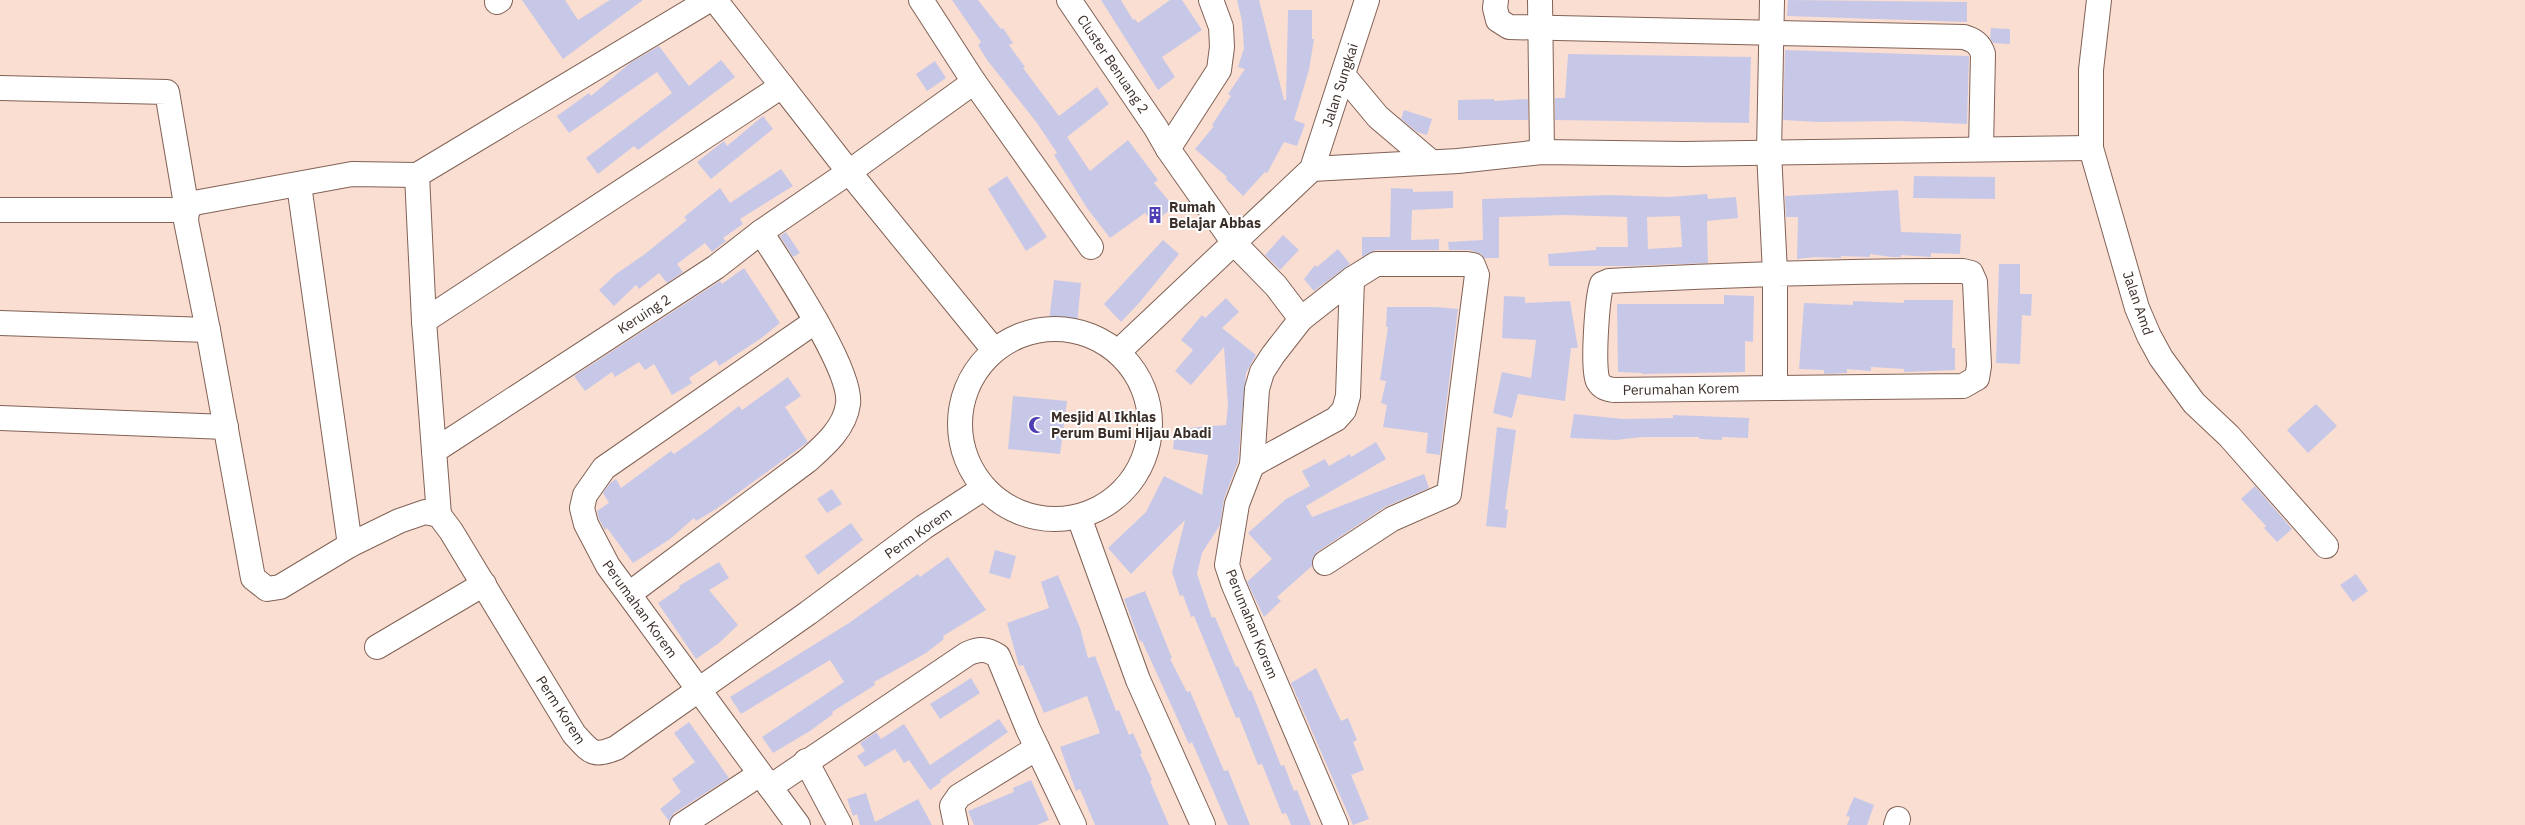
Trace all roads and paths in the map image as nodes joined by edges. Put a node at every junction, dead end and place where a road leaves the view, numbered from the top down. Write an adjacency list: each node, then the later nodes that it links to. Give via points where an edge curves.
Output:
1 (709, 0): 25 (street)
2 (715, 0): 15 (street)
3 (922, 0): 14 (street)
4 (1069, 0): 18 (street, Cluster Benuang 2)
5 (1211, 0): 18 (street, via 1221,27 1219,70)
6 (1367, 0): 13 (street, Jalan Sungkai)
7 (1496, 0): 11 (street, via 1498,20 1509,27)
8 (1540, 0): 11 (street)
9 (1772, 0): 12 (street)
10 (2099, 0): 17 (street, Jalan Amd, via 2090,70)
11 (1541, 29): 12 (street); 20 (street)
12 (1770, 33): 19 (street, via 1964,37 1973,40 1980,45 1983,54); 21 (street)
13 (1343, 75): 22 (street, via 1378,117); 23 (street, Jalan Sungkai)
14 (974, 82): 24 (street, Keruing 2); 31 (street)
15 (782, 86): 24 (street); 35 (street)
16 (0, 88): 28 (street, via 167,92)
17 (2091, 148): 19 (street); 50 (street, Jalan Amd, via 2137,308 2161,358 2194,403 2229,436)
18 (1168, 149): 30 (street)
19 (1981, 149): 21 (street)
20 (1542, 152): 21 (street); 22 (street)
21 (1769, 152): 32 (street)
22 (1431, 162): 23 (street)
23 (1312, 169): 30 (street)
24 (849, 172): 29 (street, Keruing 2); 39 (street)
25 (417, 174): 26 (street, via 352,174); 35 (street)
26 (299, 185): 28 (street, via 194,203); 49 (street)
27 (0, 210): 28 (street)
28 (187, 210): 38 (street, via 186,221)
29 (761, 232): 36 (street); 44 (street, Keruing 2, via 716,267)
30 (1234, 243): 34 (street, via 1276,286); 40 (street)
31 (1090, 247)
32 (1775, 273): 41 (street); 41 (street, Perumahan Korem, via 1609,281 1602,284 1599,292 1596,336 1596,380 1603,388); 41 (street, Perumahan Korem, via 1866,270 1971,273 1975,282 1978,366 1977,378 1972,383 1956,386)
33 (1352, 279): 34 (street, Perumahan Korem); 45 (street, via 1348,396 1344,410 1336,419); 51 (street, Perumahan Korem, via 1376,264 1466,264 1474,265 1476,275 1449,494 1392,519)
34 (1301, 318): 45 (street, Perumahan Korem, via 1262,372 1257,389)
35 (424, 321): 44 (street)
36 (816, 321): 53 (street, via 846,384 848,404 833,438); 53 (street, Perumahan Korem, via 604,468 585,494 582,508 586,524 608,566)
37 (0, 323): 38 (street)
38 (208, 330): 43 (street)
39 (994, 350): 40 (street, via 1023,333 1056,328 1089,334); 46 (street, via 974,373 962,401 960,432 968,462)
40 (1118, 352): 48 (street, via 1139,379 1150,412 1148,446 1134,478 1110,502)
41 (1775, 388)
42 (0, 418): 43 (street)
43 (226, 427): 49 (street, via 253,578 267,589 280,587)
44 (434, 451): 47 (street)
45 (1252, 465): 65 (street, Perumahan Korem, via 1237,504 1227,565)
46 (984, 488): 48 (street, via 1012,509 1045,519); 55 (street, Perm Korem, via 924,527)
47 (439, 515): 49 (street, via 425,512 412,515); 52 (street, Perm Korem)
48 (1079, 517): 64 (street, via 1138,680)
49 (350, 545)
50 (2326, 546)
51 (1325, 563)
52 (484, 584): 54 (street); 55 (street, Perm Korem, via 574,734 590,751 601,754 616,748)
53 (629, 594): 55 (street, Perumahan Korem)
54 (378, 647)
55 (698, 689): 58 (street, Perumahan Korem)
56 (1037, 748): 57 (street, via 998,656 988,650 976,650); 62 (street, via 959,796 952,806); 63 (street)
57 (806, 761): 58 (street); 61 (street)
58 (765, 781): 59 (street); 60 (street, Perumahan Korem)
59 (682, 825)
60 (798, 825)
61 (840, 825)
62 (956, 825)
63 (1074, 825)
64 (1203, 825)
65 (1336, 825)

